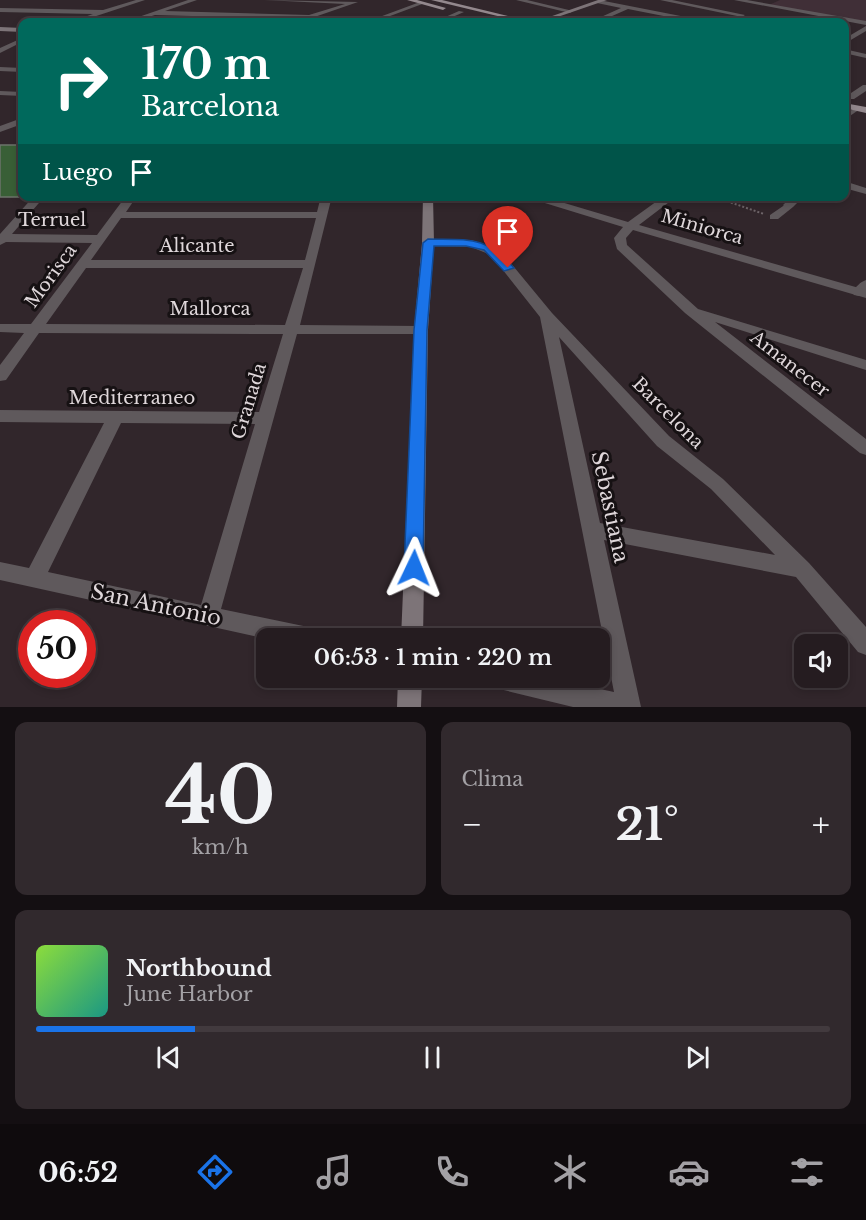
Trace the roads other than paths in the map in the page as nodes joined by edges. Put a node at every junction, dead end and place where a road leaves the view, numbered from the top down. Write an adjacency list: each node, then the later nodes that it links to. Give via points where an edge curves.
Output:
1 (8, 0): 15 (street)
2 (142, 0): 20 (street)
3 (194, 0): 22 (street)
4 (267, 0): 11 (street)
5 (410, 0): 14 (main road)
6 (434, 0): 32 (main road)
7 (524, 0): 19 (street)
8 (663, 0): 24 (street)
9 (737, 0): 16 (street)
10 (777, 0): 16 (street)
11 (330, 1): 12 (street)
12 (358, 1): 25 (street)
13 (602, 1): 17 (street); 19 (main road)
14 (422, 3): 21 (main road); 29 (street)
15 (0, 4)
16 (766, 5): 23 (street); 24 (street)
17 (626, 8): 34 (street); 35 (street)
18 (0, 10): 20 (street)
19 (570, 11): 33 (main road)
20 (102, 12): 26 (street)
21 (462, 12): 30 (street); 31 (main road)
22 (152, 13): 25 (street); 27 (street)
23 (815, 14): 37 (street); 38 (street)
24 (742, 15): 36 (street)
25 (309, 17): 28 (street)
26 (85, 18)
27 (138, 18)
28 (305, 18)
29 (380, 18)
30 (447, 18)
31 (483, 18)
32 (511, 18)
33 (551, 18)
34 (603, 18)
35 (679, 18)
36 (735, 18)
37 (807, 18)
38 (832, 18)
39 (849, 22): 40 (street)
40 (866, 26): 43 (street)
41 (0, 29): 42 (main road)
42 (18, 30)
43 (853, 36): 44 (street); 45 (street)
44 (849, 39)
45 (866, 39)
46 (18, 42): 48 (street)
47 (18, 49): 48 (street)
48 (2, 50)
49 (849, 52): 50 (street)
50 (866, 56)
51 (0, 69): 52 (street)
52 (18, 70)
53 (866, 87): 56 (street)
54 (0, 93): 55 (street)
55 (18, 94)
56 (849, 96)
57 (849, 96): 58 (main road)
58 (866, 100)
59 (18, 122): 61 (street)
60 (18, 122): 62 (street)
61 (0, 123)
62 (0, 129)
63 (849, 186): 64 (street)
64 (866, 191)
65 (35, 201): 76 (street)
66 (129, 201): 72 (street, Morisca)
67 (325, 201): 73 (street, Granada)
68 (428, 201): 78 (main road)
69 (546, 201): 75 (street, Miniorca)
70 (665, 201): 75 (street)
71 (794, 201): 74 (street)
72 (119, 215): 73 (street); 77 (street, Morisca)
73 (321, 215): 80 (street, Granada)
74 (774, 217)
75 (631, 225): 81 (street, Miniorca); 82 (street, Amanecer, via 620,238 621,246)
76 (1, 239): 77 (street, Terruel)
77 (100, 239): 79 (street, Morisca)
78 (428, 243): 83 (street, Barcelona, via 487,247); 87 (main road)
79 (83, 264): 80 (street, Alicante); 86 (street, Morisca)
80 (310, 264): 85 (street, Granada)
81 (864, 290)
82 (690, 310): 88 (street, Amanecer); 93 (street, Amanecer)
83 (547, 316): 94 (street, Sebastiana); 95 (street, Barcelona, via 663,441 717,484)
84 (0, 328): 86 (street, Mallorca)
85 (292, 328): 86 (street, Mallorca); 87 (street, Mallorca); 92 (street, Granada)
86 (35, 329): 89 (street, Morisca)
87 (421, 330): 100 (main road)
88 (866, 365)
89 (0, 376)
90 (0, 416): 91 (street, Mediterraneo)
91 (115, 418): 92 (street, Mediterraneo); 97 (street)
92 (264, 418): 98 (street, Granada)
93 (866, 448)
94 (592, 530): 95 (street); 105 (street, Sebastiana)
95 (802, 569): 101 (street, Barcelona)
96 (0, 571): 97 (street, San Antonio)
97 (34, 579): 98 (street, San Antonio)
98 (208, 617): 99 (street, San Antonio)
99 (260, 628)
100 (411, 628)
101 (866, 644)
102 (410, 688): 104 (main road)
103 (541, 688): 105 (street)
104 (409, 707)
105 (628, 707)

